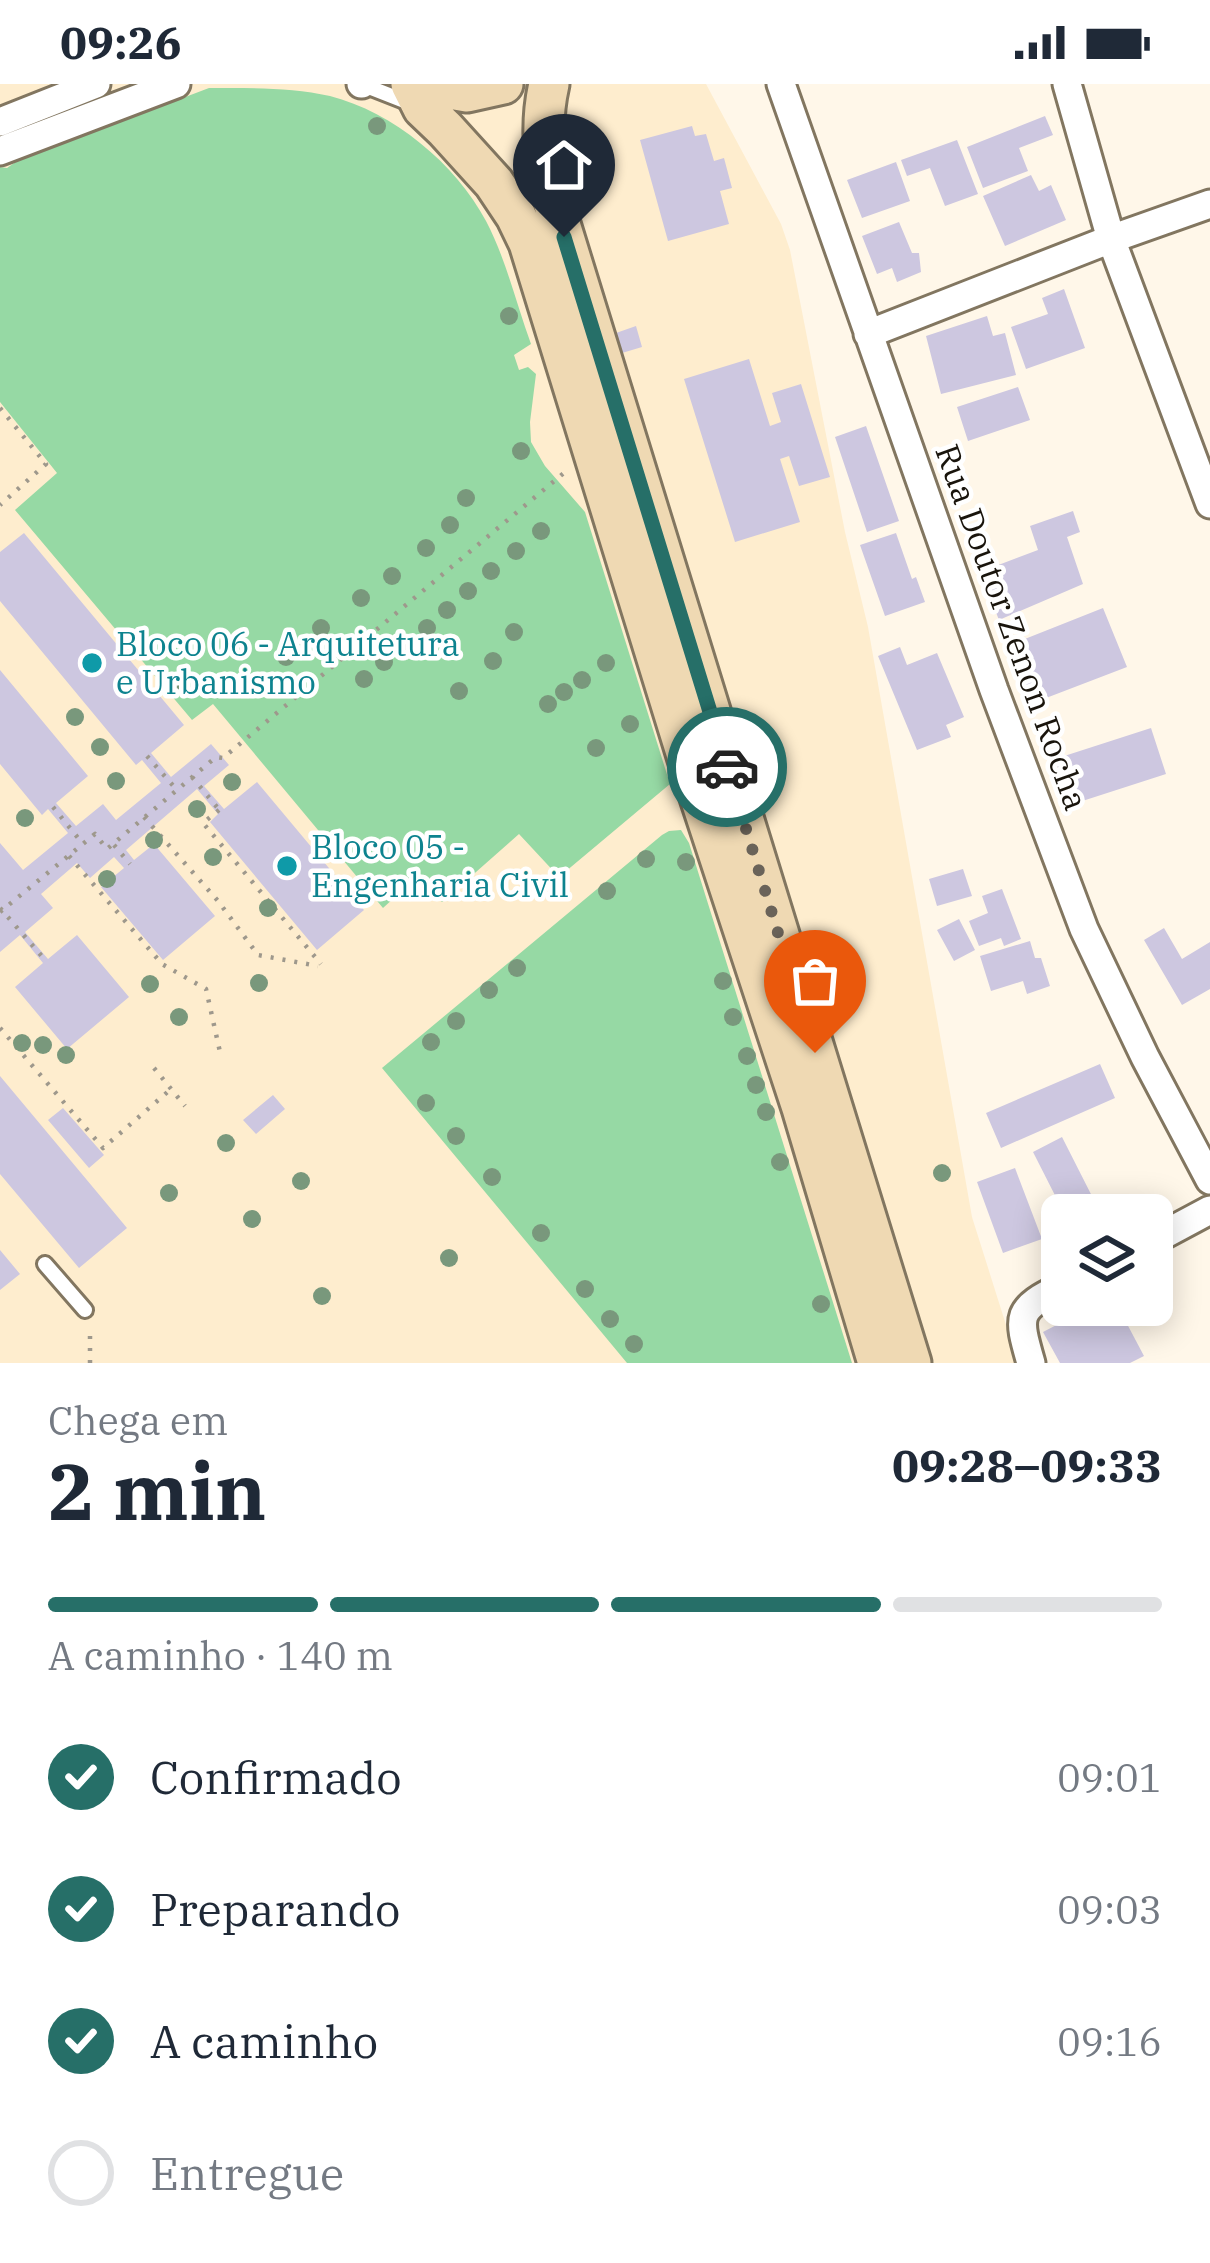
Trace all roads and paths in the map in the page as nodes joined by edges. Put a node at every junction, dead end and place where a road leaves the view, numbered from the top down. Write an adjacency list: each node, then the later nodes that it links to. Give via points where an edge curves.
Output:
1 (95, 84): 9 (street)
2 (176, 84): 10 (street)
3 (362, 84): 8 (lane)
4 (503, 84): 8 (main road)
5 (549, 84): 43 (main road, via 543,133 552,198)
6 (781, 84): 13 (street, Rua Doutor Zenon Rocha)
7 (1067, 84): 12 (street)
8 (418, 92): 15 (main road, via 494,183 529,243)
9 (0, 122)
10 (0, 152)
11 (1210, 204): 12 (street)
12 (1112, 239): 13 (street); 16 (street)
13 (868, 334): 34 (street, Rua Doutor Zenon Rocha, via 1084,929)
14 (0, 408): 17 (path, via 46,464)
15 (593, 451): 19 (path); 42 (main road)
16 (1210, 504)
17 (0, 505)
18 (147, 756): 20 (path)
19 (192, 777): 20 (path); 22 (path, via 220,811 203,823 319,964 257,955)
20 (176, 789): 22 (path)
21 (53, 807): 23 (path)
22 (144, 817): 24 (path)
23 (83, 844): 24 (path, via 95,834 107,849); 25 (path)
24 (112, 844): 26 (path)
25 (68, 856): 27 (path); 30 (path, via 162,964 206,989)
26 (130, 864)
27 (1, 910): 28 (path)
28 (46, 961)
29 (0, 1028): 32 (path, via 103,1148)
30 (220, 1052)
31 (154, 1068): 32 (path)
32 (171, 1090): 33 (path)
33 (185, 1106)
34 (1210, 1180)
35 (1210, 1210): 36 (street)
36 (1173, 1230)
37 (45, 1264): 39 (lane)
38 (1041, 1297): 40 (street, via 1023,1318)
39 (85, 1310): 41 (path)
40 (1030, 1361)
41 (90, 1363)
42 (878, 1363)
43 (911, 1363)

